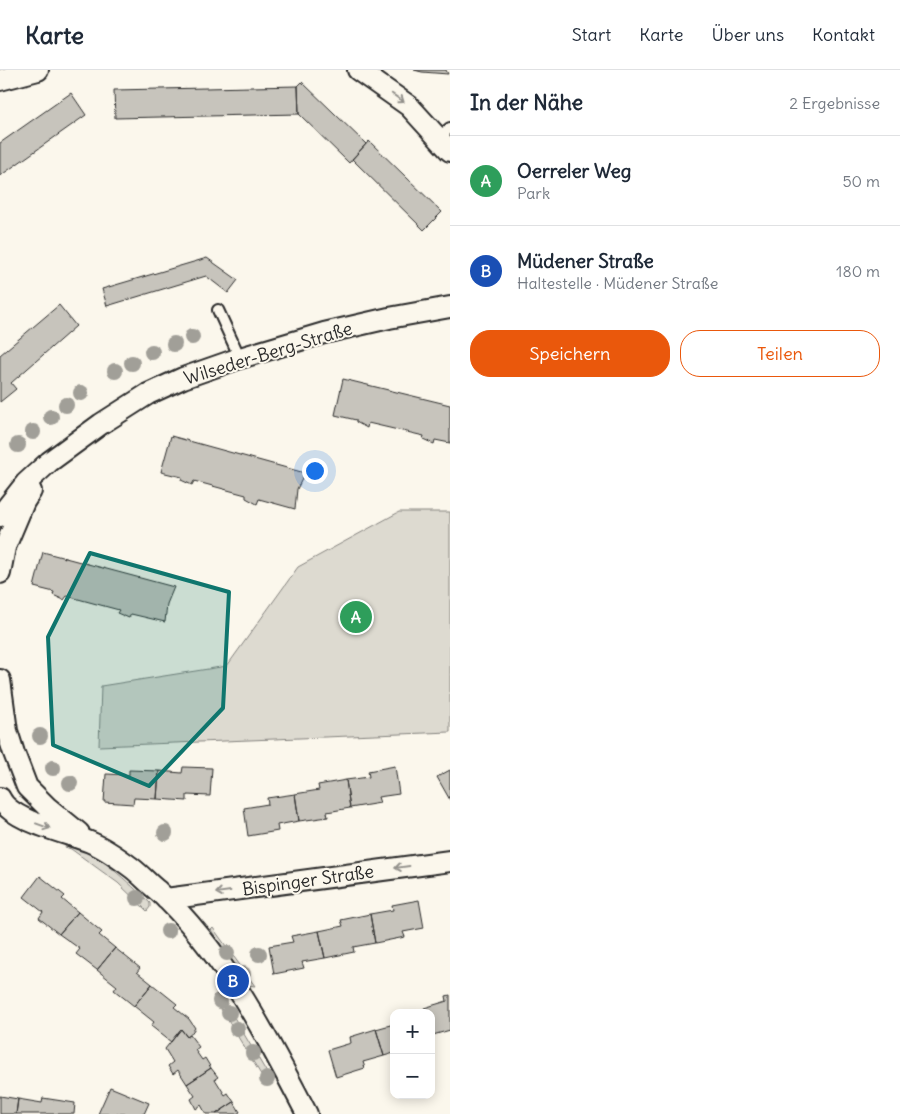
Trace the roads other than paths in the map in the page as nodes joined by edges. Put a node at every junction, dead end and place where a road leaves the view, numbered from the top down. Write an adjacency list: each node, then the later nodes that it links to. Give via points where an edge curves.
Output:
1 (38, 70): 3 (street)
2 (358, 70): 4 (street, one-way to 4, via 408,106)
3 (0, 80)
4 (446, 139)
5 (450, 307): 7 (street, Wilseder-Berg-Straße, via 324,333)
6 (218, 310): 7 (lane)
7 (240, 358): 8 (street, Wilseder-Berg-Straße, via 148,394)
8 (49, 462): 9 (street, Wilseder-Berg-Straße, via 26,483); 10 (street, Wilseder-Berg-Straße, via 24,502)
9 (0, 516)
10 (2, 551): 11 (street, Wilseder-Berg-Straße)
11 (0, 573)
12 (0, 680): 13 (street, via 7,731)
13 (27, 787): 14 (street); 15 (street)
14 (1, 801): 15 (street, one-way to 15, via 24,818)
15 (90, 842): 17 (street, via 133,869)
16 (450, 861): 17 (street, Bispinger Straße, one-way to 17)
17 (166, 899): 18 (street, via 190,924 233,981)
18 (307, 1114)

